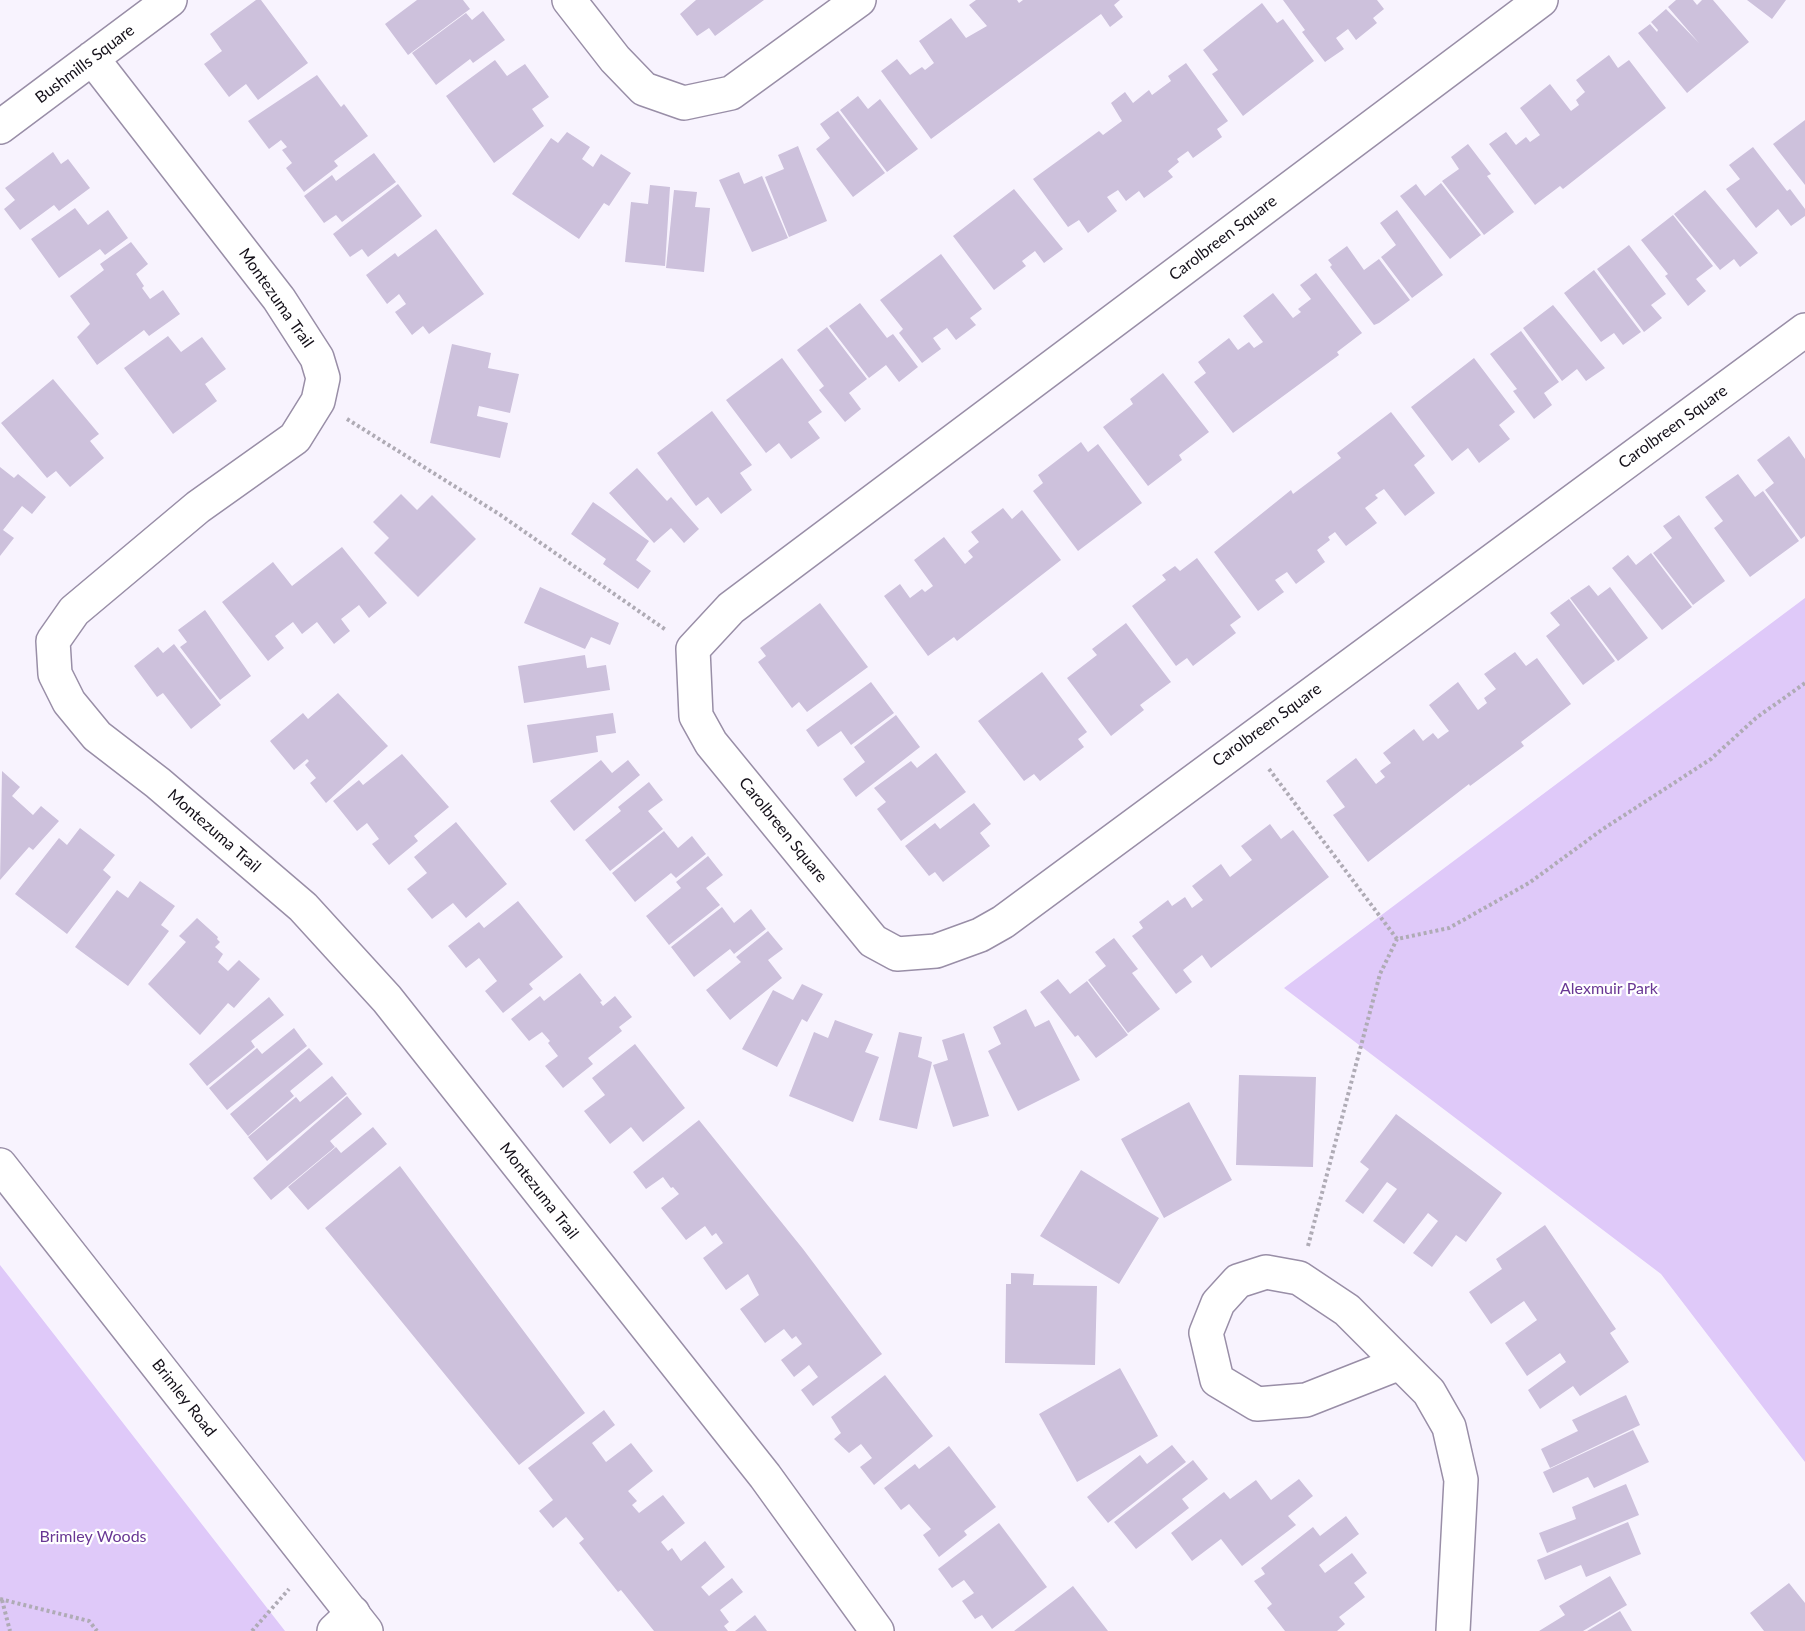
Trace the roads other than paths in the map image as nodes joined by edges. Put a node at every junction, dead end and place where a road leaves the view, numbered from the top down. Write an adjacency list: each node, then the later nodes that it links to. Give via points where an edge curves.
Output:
1 (170, 0): 5 (street, Bushmills Square)
2 (569, 0): 3 (street, via 615,60 644,89 684,103 731,93)
3 (859, 0)
4 (1541, 0): 7 (street, Carolbreen Square, via 731,608 693,649 696,716 711,743 873,941 897,954 936,951 980,935 1003,922)
5 (92, 58): 6 (street, Bushmills Square); 11 (street, Montezuma Trail, via 301,330 317,357 323,378 318,401 295,438 198,507 74,611 53,641 55,674 69,702 97,736 303,907 387,999 765,1476)
6 (0, 127)
7 (1805, 330)
8 (0, 1165): 10 (street, Brimley Road, via 313,1562)
9 (1401, 1363): 9 (street, via 1306,1400 1257,1404 1217,1380 1206,1333 1218,1303 1238,1281 1266,1272 1299,1278 1347,1310); 12 (street, via 1429,1392 1449,1427 1461,1480)
10 (351, 1625)
11 (877, 1631)
12 (1453, 1631)

